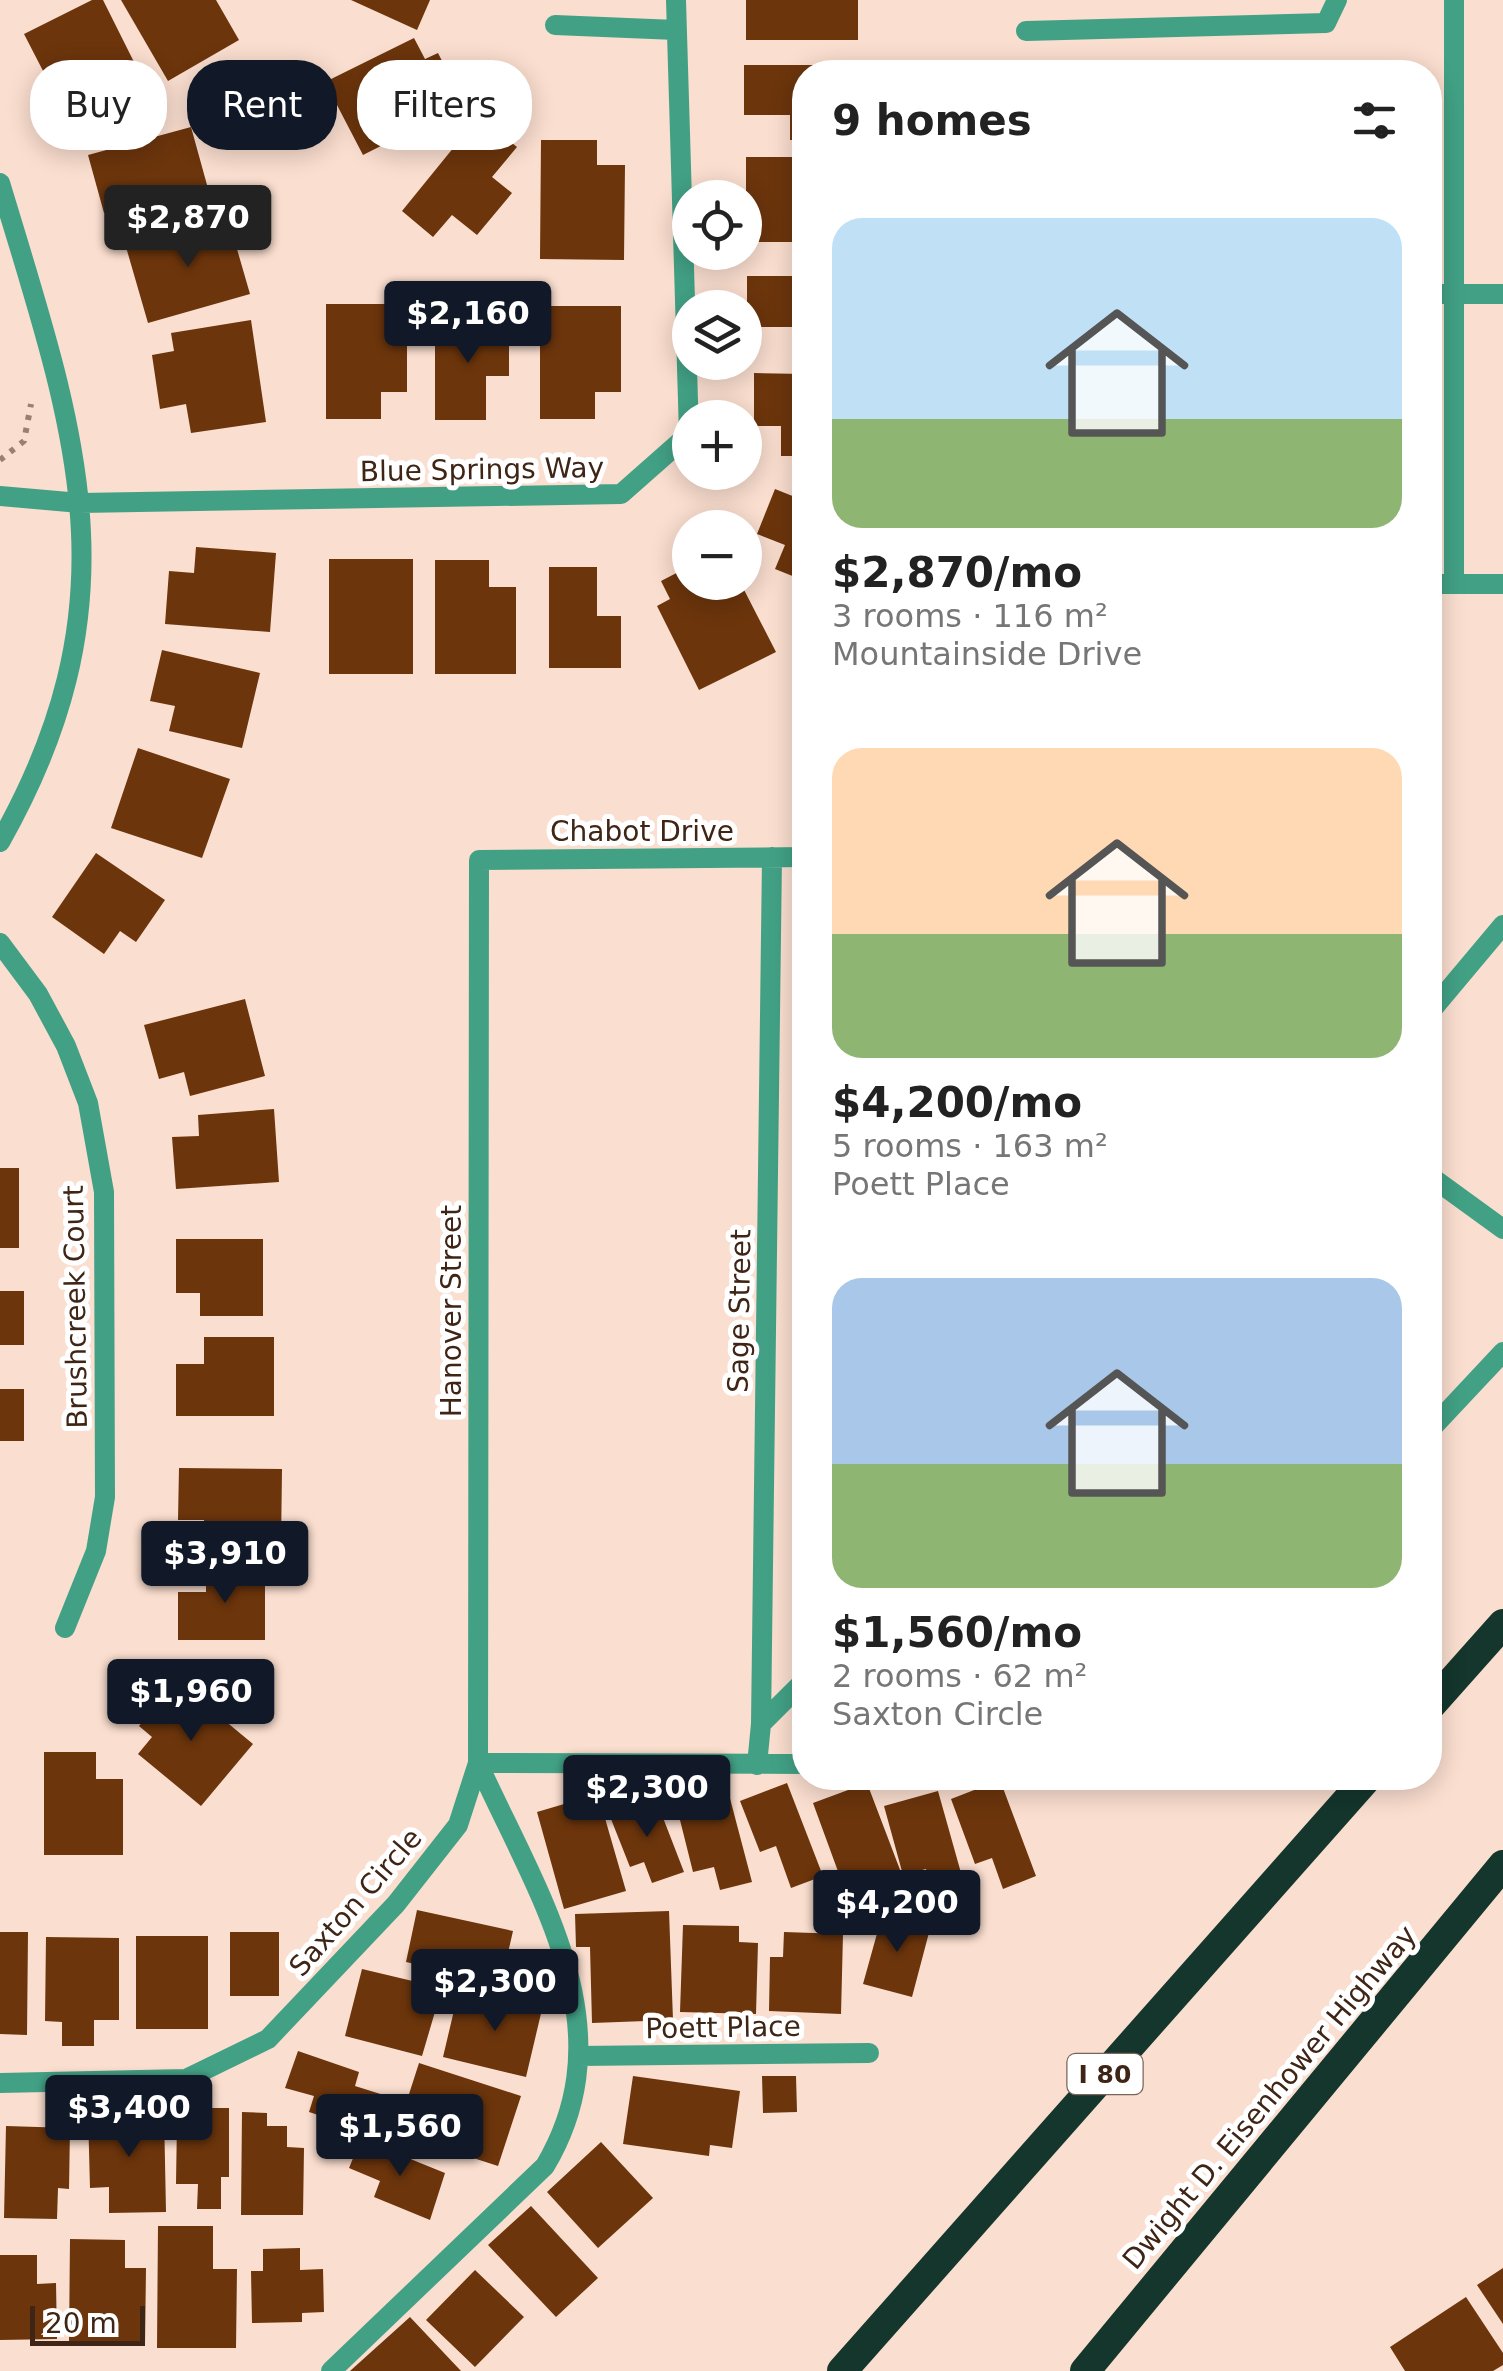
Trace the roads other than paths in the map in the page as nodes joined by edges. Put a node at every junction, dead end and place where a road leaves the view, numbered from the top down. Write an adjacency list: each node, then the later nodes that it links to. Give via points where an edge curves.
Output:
1 (676, 0): 5 (street, Blue Springs Way)
2 (1337, 0): 6 (street, via 1326,22)
3 (1454, 0): 9 (street)
4 (556, 25): 5 (street)
5 (676, 30): 12 (street, Blue Springs Way, via 689,434 621,494)
6 (1026, 31)
7 (0, 183): 12 (street, via 64,395)
8 (1442, 294): 9 (street)
9 (1454, 294): 10 (street); 14 (street)
10 (1503, 294)
11 (0, 496): 12 (street, Blue Springs Way)
12 (80, 503): 16 (street, via 78,630 62,710)
13 (1442, 584): 14 (street)
14 (1454, 584): 15 (street)
15 (1503, 584)
16 (0, 842)
17 (772, 857): 18 (street, Chabot Drive); 19 (street, Chabot Drive); 31 (street, Sage Street)
18 (792, 857)
19 (479, 860): 32 (street, Hanover Street)
20 (1503, 924): 22 (street)
21 (0, 942): 28 (street, Brushcreek Court, via 66,1046 88,1103 104,1192 104,1498 96,1551)
22 (1442, 998)
23 (1442, 1185): 24 (street)
24 (1503, 1230)
25 (1503, 1352): 26 (street)
26 (1442, 1417)
27 (1503, 1624): 30 (highway)
28 (65, 1628)
29 (792, 1693): 31 (street)
30 (1442, 1693)
31 (761, 1724): 33 (street, Sage Street)
32 (478, 1763): 33 (street); 38 (street, via 562,1950 577,1997); 39 (street, Saxton Circle, via 458,1825 396,1904 268,2039 186,2079)
33 (757, 1764): 34 (street)
34 (792, 1764)
35 (1356, 1790): 41 (highway, I 80)
36 (1503, 1865): 42 (highway, Dwight D. Eisenhower Highway)
37 (869, 2052): 38 (street, Poett Place)
38 (578, 2056): 40 (street, via 566,2130 545,2166)
39 (0, 2084)
40 (330, 2371)
41 (842, 2371)
42 (1085, 2371)

